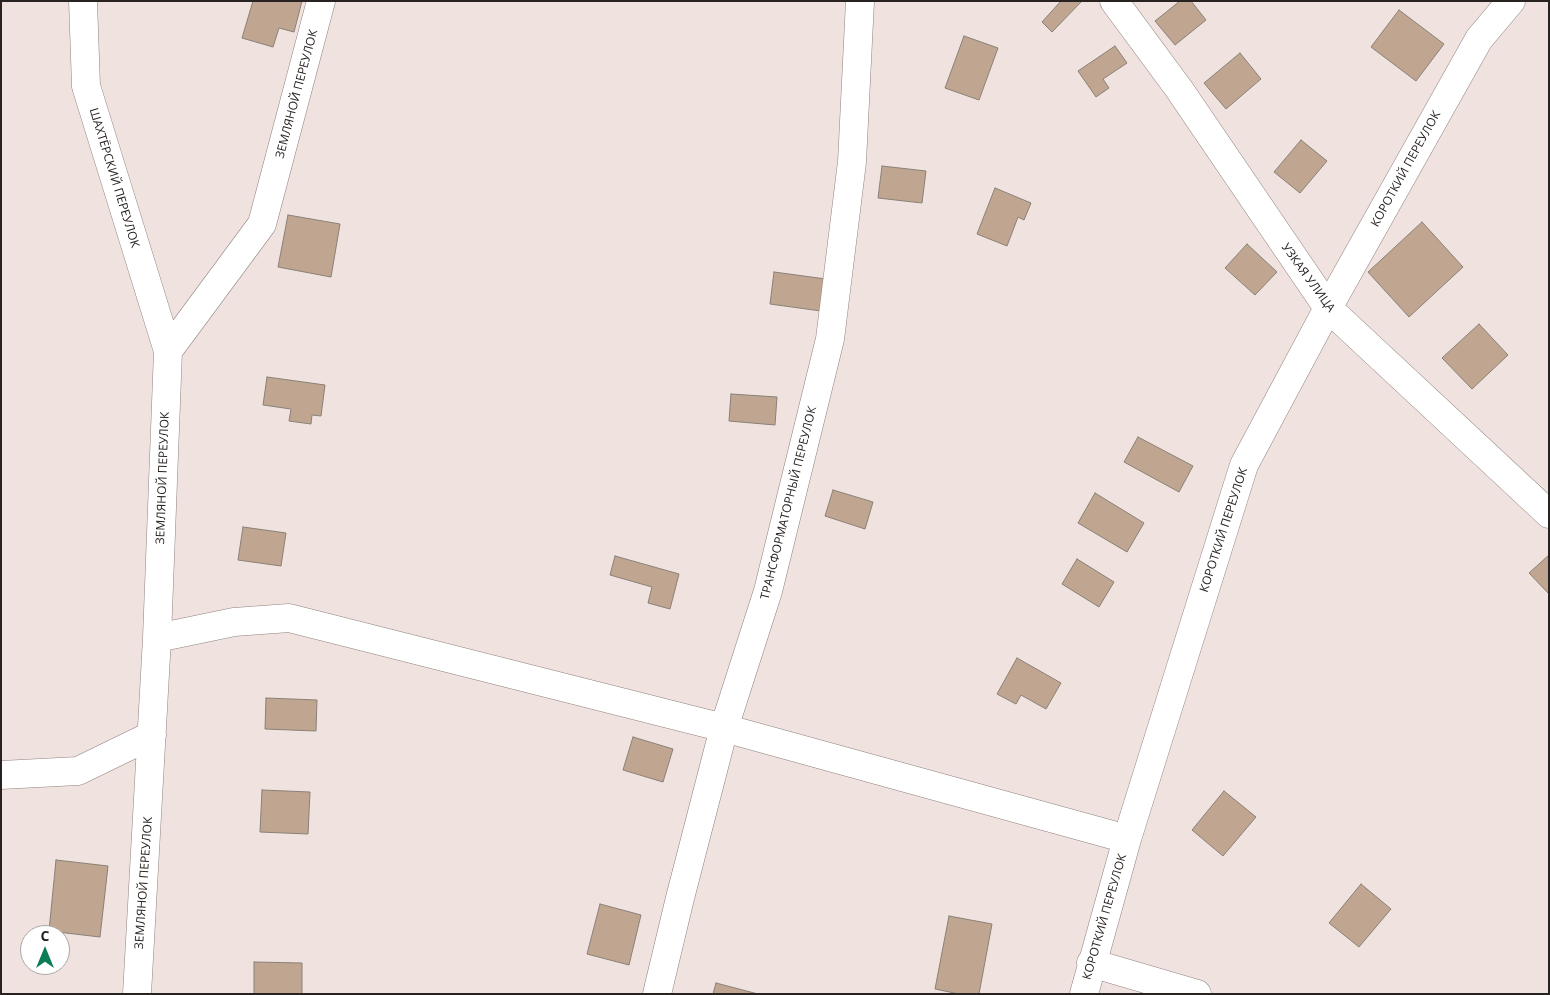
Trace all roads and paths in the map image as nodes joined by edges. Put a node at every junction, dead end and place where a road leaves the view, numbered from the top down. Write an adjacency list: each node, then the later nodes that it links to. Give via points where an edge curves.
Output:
1 (83, 1): 7 (street, ШАХТЁРСКИЙ ПЕРЕУЛОК, via 86,86)
2 (321, 1): 7 (street, ЗЕМЛЯНОЙ ПЕРЕУЛОК, via 262,224)
3 (860, 1): 10 (street, ТРАНСФОРМАТОРНЫЙ ПЕРЕУЛОК, via 852,162 830,339 768,591)
4 (1114, 1): 6 (street, УЗКАЯ УЛИЦА, via 1179,89)
5 (1511, 1): 6 (street, КОРОТКИЙ ПЕРЕУЛОК, via 1479,38)
6 (1328, 308): 8 (street, УЗКАЯ УЛИЦА); 13 (street, КОРОТКИЙ ПЕРЕУЛОК, via 1244,465)
7 (168, 351): 9 (street, ЗЕМЛЯНОЙ ПЕРЕУЛОК)
8 (1549, 514)
9 (157, 638): 10 (street, via 234,622 289,618); 11 (street, ЗЕМЛЯНОЙ ПЕРЕУЛОК)
10 (724, 728): 13 (street); 16 (street, ТРАНСФОРМАТОРНЫЙ ПЕРЕУЛОК)
11 (152, 735): 12 (street, via 78,771); 15 (street, ЗЕМЛЯНОЙ ПЕРЕУЛОК)
12 (1, 775)
13 (1127, 839): 14 (street, КОРОТКИЙ ПЕРЕУЛОК)
14 (1091, 963): 17 (street, КОРОТКИЙ ПЕРЕУЛОК); 18 (street)
15 (138, 994)
16 (657, 994)
17 (1084, 994)
18 (1197, 994)

